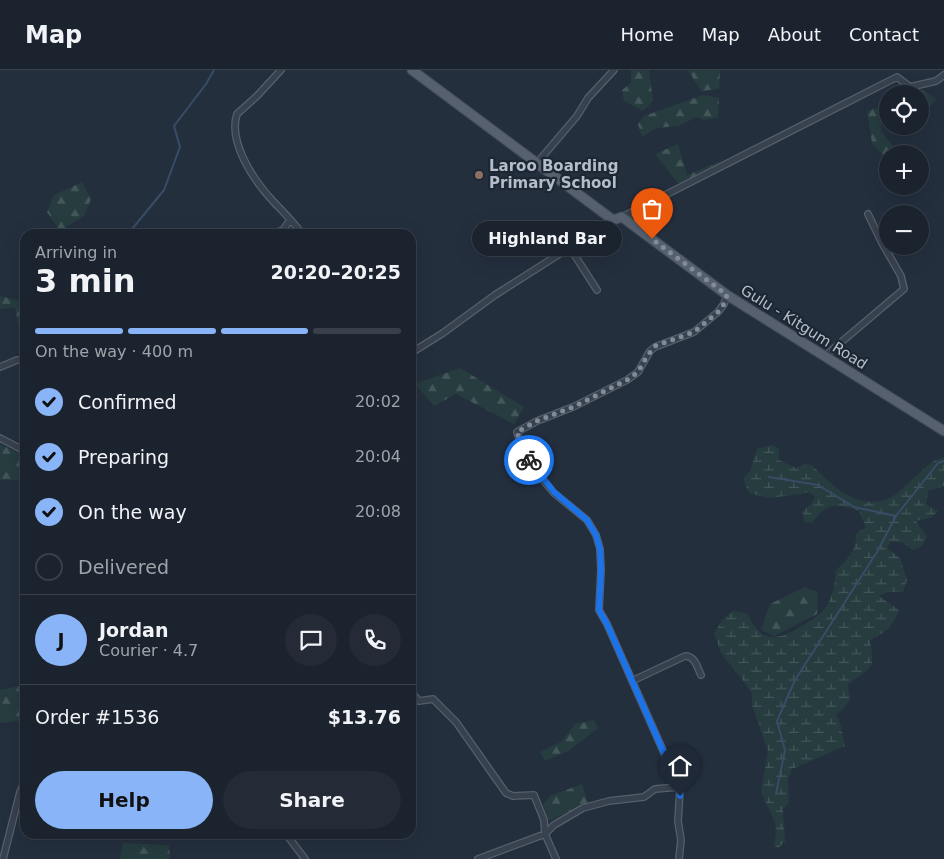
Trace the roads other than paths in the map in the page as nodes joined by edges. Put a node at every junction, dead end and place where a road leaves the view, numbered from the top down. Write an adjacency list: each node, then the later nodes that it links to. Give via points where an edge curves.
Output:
1 (281, 70): 8 (street, via 236,114 234,128 238,146 250,170)
2 (412, 70): 5 (main road, Gulu - Kitgum Road)
3 (614, 70): 5 (street)
4 (944, 75): 7 (street, via 936,81 910,87 897,77)
5 (537, 164): 7 (main road, Gulu - Kitgum Road)
6 (868, 214): 15 (street, via 901,276 904,288)
7 (618, 218): 11 (street); 13 (main road, Gulu - Kitgum Road)
8 (290, 220): 9 (street); 10 (street)
9 (284, 229)
10 (298, 229)
11 (570, 248): 12 (street); 14 (street)
12 (597, 290)
13 (727, 295): 15 (main road, Gulu - Kitgum Road); 22 (street, via 718,312 694,332 655,346 638,372 627,380 517,432 521,446 540,475 554,492 587,520 596,535 601,570 599,610)
14 (416, 350)
15 (826, 355): 18 (main road, Gulu - Kitgum Road)
16 (20, 360): 17 (street)
17 (0, 366)
18 (944, 431)
19 (0, 438): 20 (street)
20 (20, 448)
21 (701, 675): 22 (street, via 694,659 685,656)
22 (632, 681): 24 (street)
23 (416, 698): 26 (street, via 419,702 433,699 456,722 506,793 534,796 544,820)
24 (679, 787): 26 (street, via 656,789 644,797 583,808); 32 (street)
25 (20, 792): 28 (street)
26 (545, 834): 30 (street); 31 (street)
27 (290, 839): 29 (street)
28 (3, 859)
29 (305, 859)
30 (478, 859)
31 (556, 859)
32 (679, 859)

